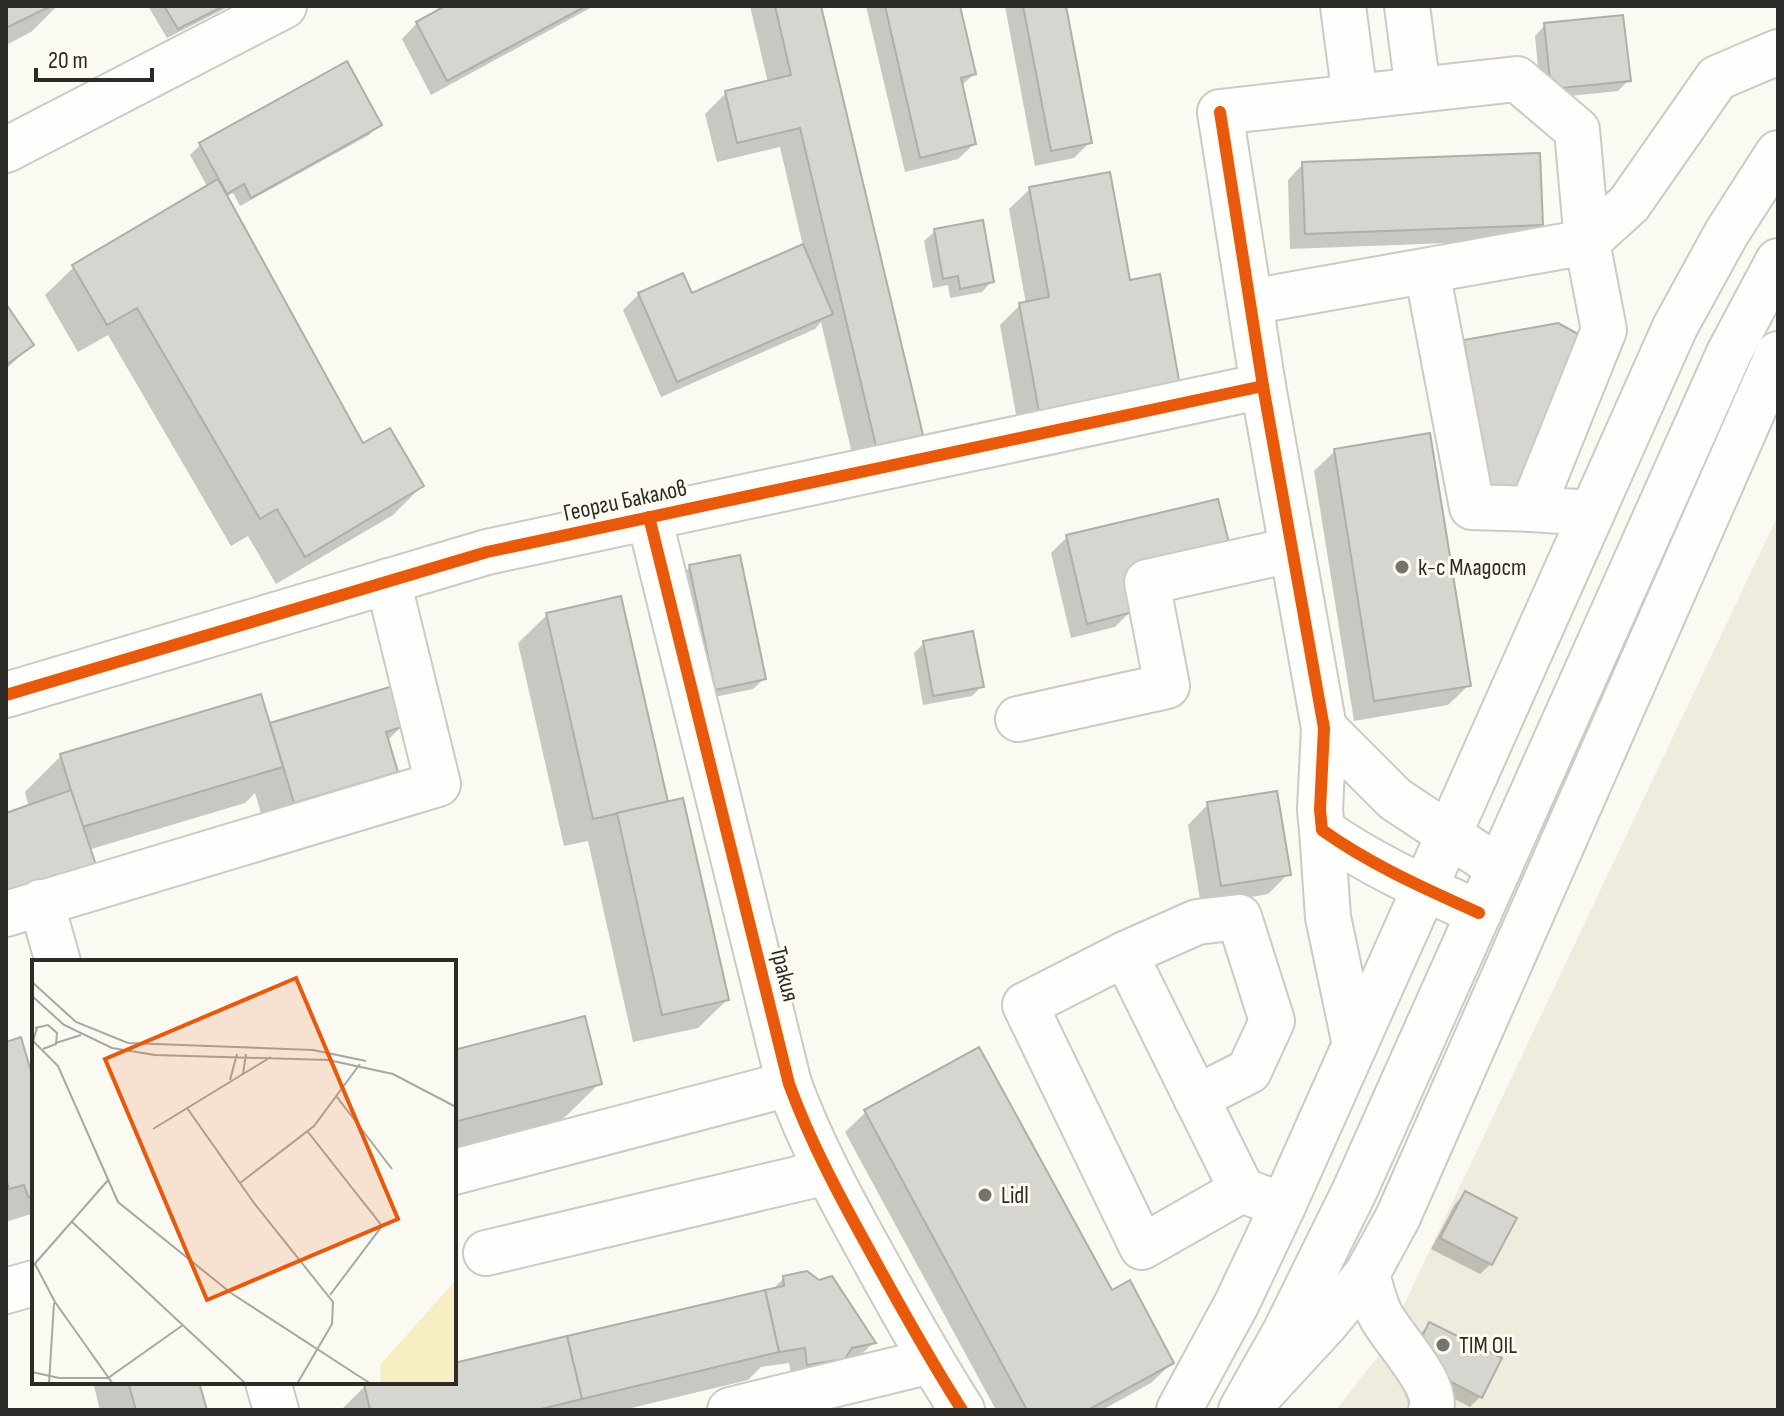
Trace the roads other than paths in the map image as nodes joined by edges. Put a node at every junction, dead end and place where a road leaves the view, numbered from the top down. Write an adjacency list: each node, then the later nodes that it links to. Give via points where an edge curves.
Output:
1 (284, 6): 7 (street)
2 (1343, 6): 6 (street)
3 (1407, 6): 5 (street)
4 (1778, 52): 9 (street, via 1717,78 1629,204)
5 (1418, 90): 6 (street); 9 (street, via 1517,79 1577,130)
6 (1355, 97): 12 (street, via 1220,112)
7 (6, 150)
8 (1778, 153): 16 (street, via 1675,327)
9 (1587, 242): 11 (street); 15 (street, via 1604,330)
10 (1778, 261): 25 (street, via 1729,353)
11 (1427, 271): 12 (street); 15 (street, via 1472,507)
12 (1250, 302): 14 (street)
13 (1778, 354): 39 (street, via 1398,1217)
14 (1263, 386): 17 (street, Георги Бакалов); 18 (street)
15 (1532, 509): 16 (street)
16 (1592, 513): 24 (street)
17 (649, 517): 19 (street, Георги Бакалов, via 487,552); 32 (street, Тракия)
18 (1291, 550): 21 (street, via 1147,582 1167,686); 22 (street)
19 (388, 581): 20 (street, Георги Бакалов); 27 (street, via 438,784)
20 (6, 695)
21 (1018, 719)
22 (1324, 728): 23 (street); 24 (street, via 1395,799)
23 (1322, 830): 26 (street); 31 (street, via 1328,917)
24 (1449, 835): 25 (street); 26 (street)
25 (1499, 868): 28 (street)
26 (1424, 889): 28 (street); 31 (street)
27 (24, 908): 30 (street)
28 (1479, 913): 48 (street, via 1355,1190)
29 (1125, 954): 33 (street); 33 (street, via 1197,922 1239,917 1272,1021 1249,1071); 36 (street, via 1025,1005 1142,1247)
30 (57, 960)
31 (1355, 1045): 37 (street)
32 (789, 1084): 34 (street); 35 (street, Тракия)
33 (1196, 1098): 36 (street)
34 (456, 1171)
35 (827, 1172): 38 (street); 42 (street, Тракия)
36 (1242, 1190): 37 (street)
37 (1283, 1206): 47 (street)
38 (486, 1253)
39 (1367, 1274): 48 (street); 49 (street, via 1379,1313 1430,1386)
40 (32, 1284): 41 (street)
41 (6, 1291)
42 (931, 1361): 45 (street); 46 (street, Тракия)
43 (269, 1384): 44 (street)
44 (276, 1410)
45 (730, 1410)
46 (962, 1410)
47 (1179, 1410)
48 (1244, 1410)
49 (1431, 1410)

